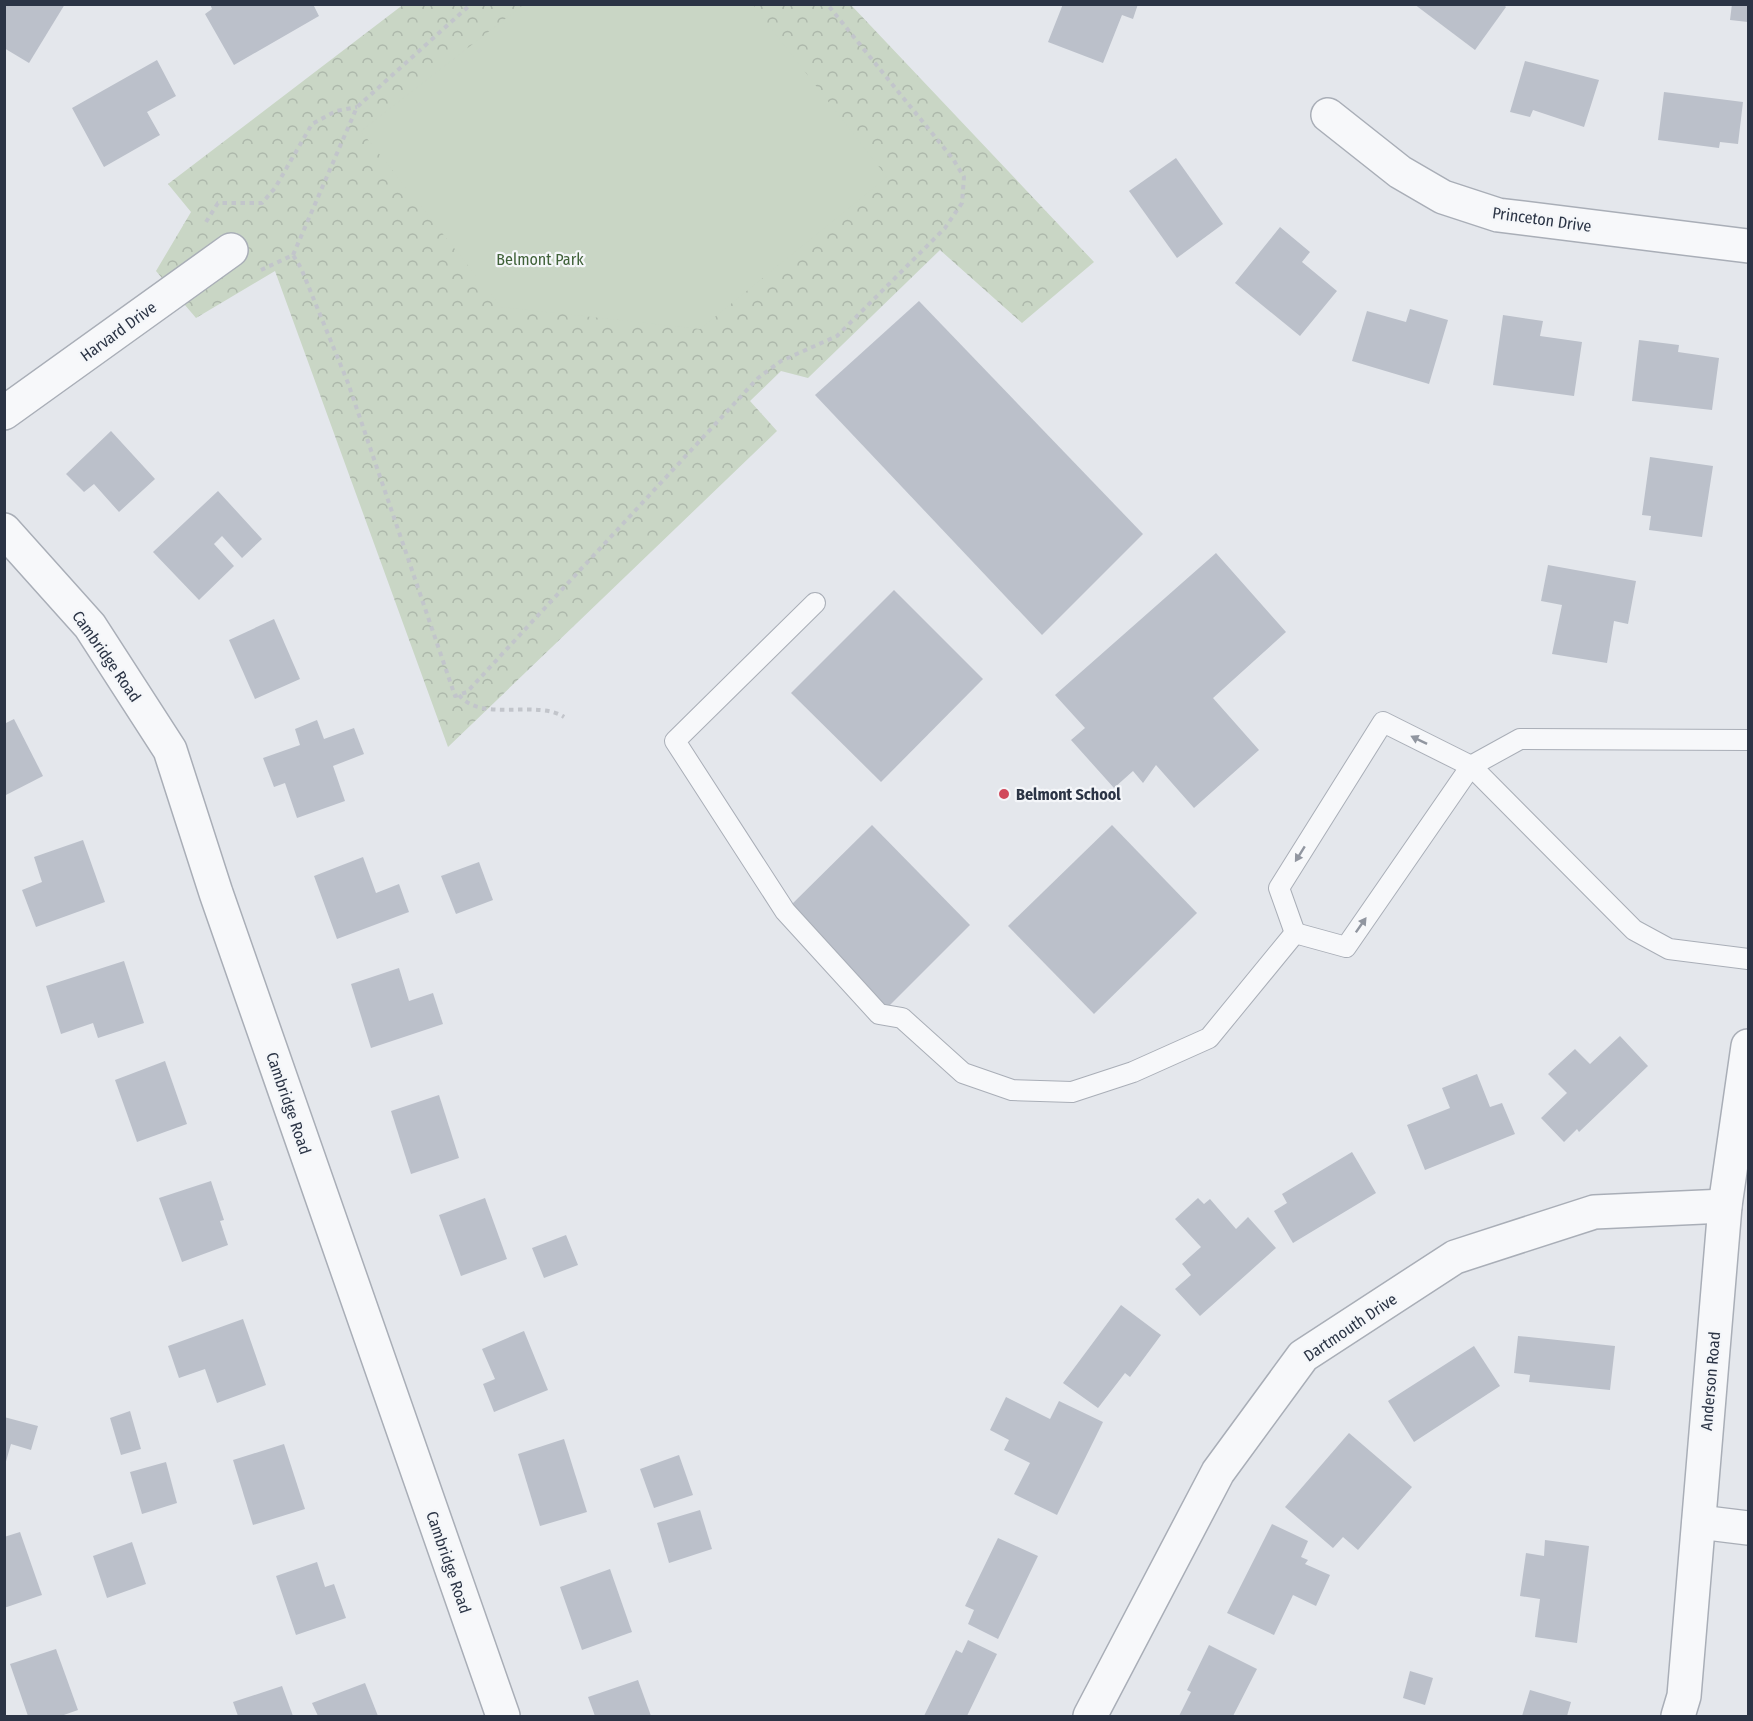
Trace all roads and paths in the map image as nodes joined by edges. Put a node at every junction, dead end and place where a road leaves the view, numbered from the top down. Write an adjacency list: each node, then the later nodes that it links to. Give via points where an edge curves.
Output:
1 (471, 4): 3 (path)
2 (827, 4): 13 (path, via 953,159 964,177 962,203 945,228 837,336 781,361 758,378 466,692)
3 (357, 107): 5 (path, via 336,111 312,124 262,203 219,203); 8 (path)
4 (1328, 115): 6 (street, Princeton Drive, via 1400,172 1443,197 1498,214)
5 (200, 232)
6 (1749, 246)
7 (231, 250): 10 (street, Harvard Drive)
8 (293, 255): 9 (path); 13 (path, via 348,383 455,696)
9 (257, 272)
10 (4, 413)
11 (4, 530): 23 (street, Cambridge Road, via 90,626 171,750 216,893)
12 (815, 603): 17 (lane, via 675,741 785,911 879,1014 902,1018 963,1073 1012,1090 1072,1092 1133,1072 1209,1038)
13 (459, 695): 14 (path, via 465,702 496,710 553,710)
14 (564, 717)
15 (1749, 740): 16 (lane, via 1520,739)
16 (1472, 766): 17 (lane, one-way to 16, via 1346,947); 17 (lane, one-way to 17, via 1383,723 1279,888); 18 (lane, via 1634,930 1669,949)
17 (1295, 933)
18 (1749, 959)
19 (1749, 1046): 20 (street, Anderson Road)
20 (1725, 1206): 21 (street, Anderson Road); 24 (street, Dartmouth Drive, via 1594,1212 1455,1257 1303,1356 1218,1472)
21 (1699, 1522): 22 (street); 25 (street, Anderson Road, via 1684,1696)
22 (1749, 1528)
23 (503, 1716)
24 (1090, 1716)
25 (1678, 1716)

